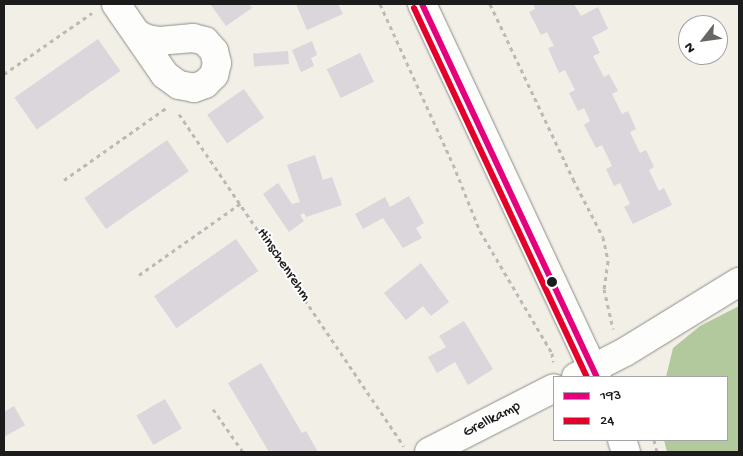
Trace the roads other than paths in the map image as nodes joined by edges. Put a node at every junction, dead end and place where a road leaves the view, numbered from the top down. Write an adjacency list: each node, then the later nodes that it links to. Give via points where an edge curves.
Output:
1 (422, 4): 5 (street)
2 (107, 6): 3 (street)
3 (137, 34): 3 (street, via 165,75 179,85 194,88 205,84 214,75 217,63 214,51 205,40 160,41)
4 (739, 282): 5 (street)
5 (589, 374)
6 (554, 375): 7 (street, Grellkamp)
7 (429, 452)

